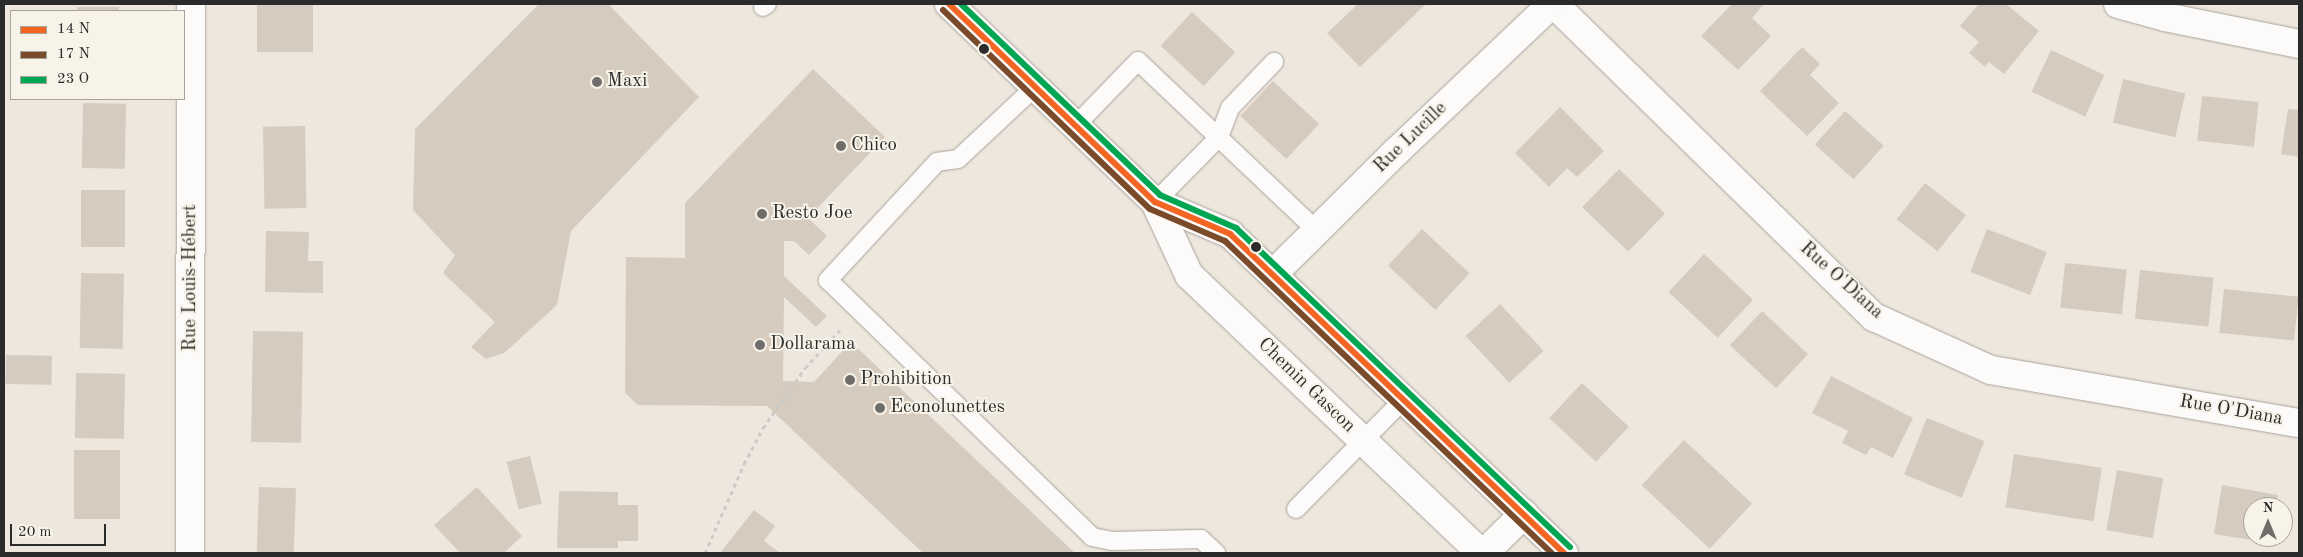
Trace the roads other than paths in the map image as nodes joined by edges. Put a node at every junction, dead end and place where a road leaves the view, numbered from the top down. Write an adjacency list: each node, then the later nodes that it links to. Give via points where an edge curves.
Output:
1 (191, 4): 21 (street, Rue Louis-Hébert)
2 (949, 4): 8 (street, Chemin Gascon)
3 (1553, 4): 14 (street, Rue Lucille, via 1398,150); 17 (street, Rue O'Diana, via 1874,317 1991,370)
4 (2118, 4): 5 (street)
5 (2165, 11): 6 (street)
6 (2299, 44)
7 (1274, 62): 9 (lane)
8 (1035, 87): 11 (street, Chemin Gascon); 22 (lane, via 958,159 937,162 828,280 1092,537 1112,541 1201,539)
9 (1230, 108): 10 (lane); 12 (lane)
10 (1199, 119): 11 (lane, via 1138,61); 12 (lane)
11 (1076, 125): 13 (street, Chemin Gascon)
12 (1219, 137): 13 (lane); 14 (lane)
13 (1155, 202): 15 (street, Chemin Gascon, via 1230,234); 18 (street, Chemin Gascon, via 1189,275)
14 (1318, 231): 15 (street, Rue Lucille)
15 (1273, 274): 16 (street, Chemin Gascon)
16 (1404, 399): 18 (lane); 20 (street, Chemin Gascon)
17 (2299, 423)
18 (1363, 440): 19 (lane); 23 (street, Chemin Gascon)
19 (1296, 509)
20 (1524, 514): 23 (street); 24 (street, Chemin Gascon)
21 (190, 553)
22 (1216, 553)
23 (1482, 553)
24 (1564, 553)

